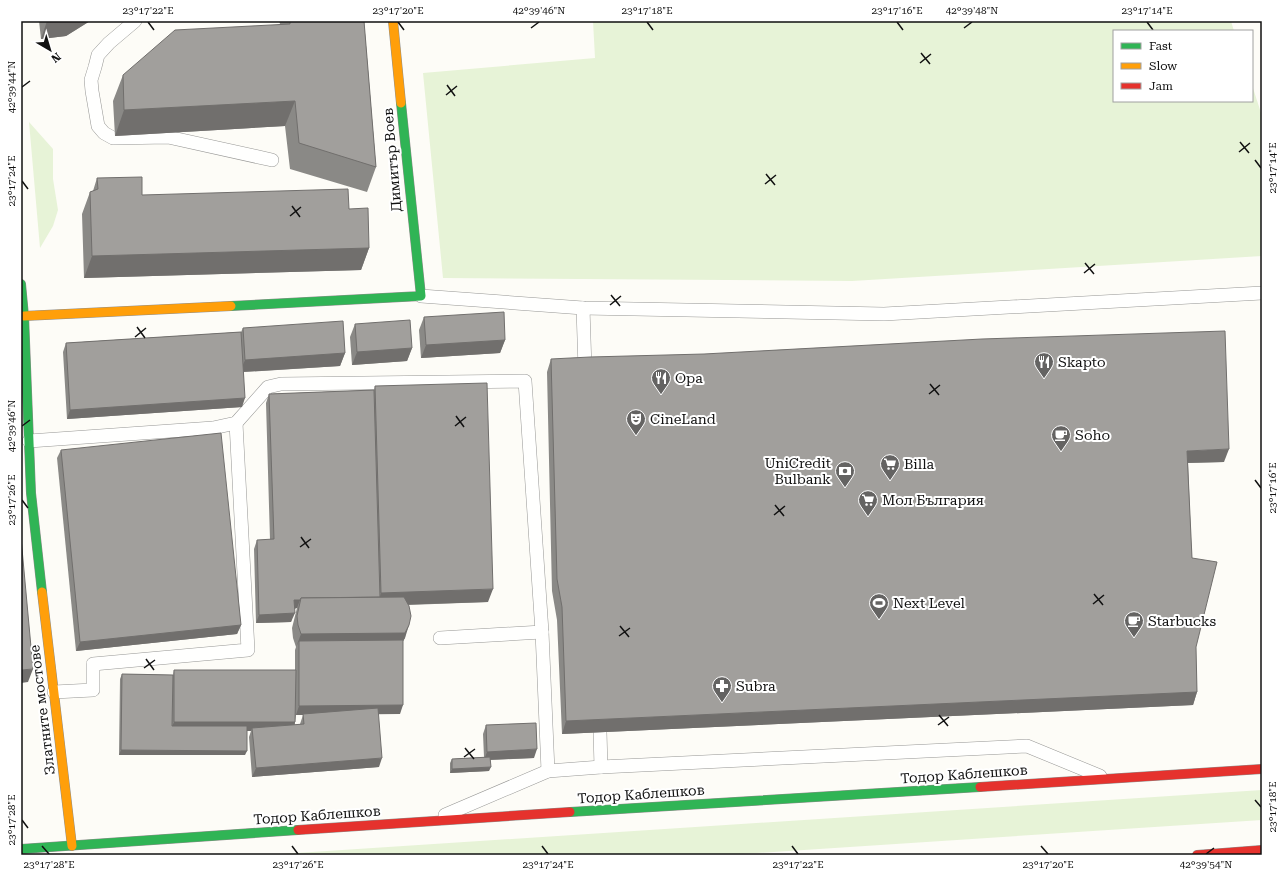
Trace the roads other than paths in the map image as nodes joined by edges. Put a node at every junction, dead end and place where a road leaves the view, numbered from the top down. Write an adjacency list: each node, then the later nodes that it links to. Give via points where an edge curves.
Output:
1 (136, 21): 3 (lane, via 98,55 92,91 98,126 104,134 113,138 168,137)
2 (393, 21): 6 (main road, Димитър Воев)
3 (272, 160)
4 (21, 284): 8 (main road, Златните мостове)
5 (1262, 293): 7 (lane, via 884,314)
6 (421, 296): 7 (lane); 8 (main road)
7 (582, 308): 9 (lane)
8 (24, 316): 11 (main road, Златните мостове)
9 (585, 369)
10 (236, 423): 11 (lane, via 213,428); 12 (lane, via 268,387 281,384 525,381); 14 (lane, via 248,650 93,664 93,690)
11 (29, 441): 14 (main road, Златните мостове, via 31,492)
12 (542, 632): 13 (lane); 18 (lane)
13 (440, 638)
14 (54, 692): 21 (main road, Златните мостове)
15 (600, 732): 16 (lane)
16 (601, 767): 18 (lane); 19 (lane, via 1027,746)
17 (1262, 769): 19 (main road, Тодор Каблешков)
18 (548, 772): 20 (lane)
19 (1107, 779): 20 (main road, Тодор Каблешков)
20 (430, 821): 21 (main road, Тодор Каблешков)
21 (72, 846): 22 (main road, Тодор Каблешков)
22 (21, 850)
23 (1262, 850): 24 (main road)
24 (1197, 855)

